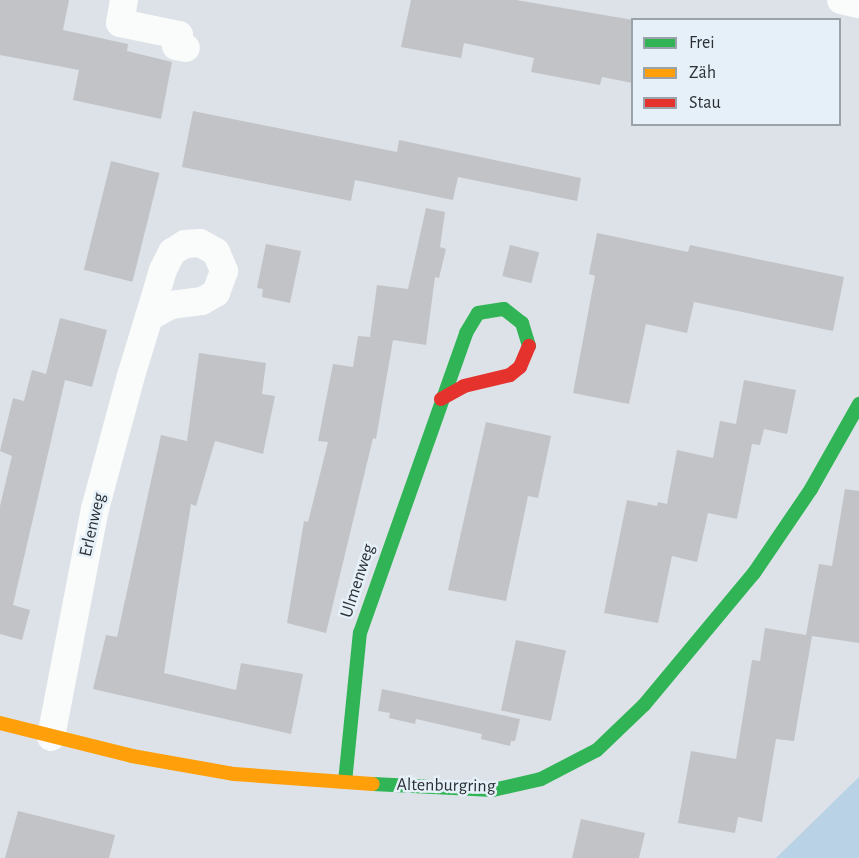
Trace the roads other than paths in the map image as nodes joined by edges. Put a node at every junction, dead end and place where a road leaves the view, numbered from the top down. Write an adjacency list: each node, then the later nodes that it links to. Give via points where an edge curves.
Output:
1 (124, 0): 4 (street, via 120,22 179,35 176,46)
2 (841, 0): 3 (street)
3 (859, 4)
4 (186, 48)
5 (149, 316): 9 (street, Erlenweg, via 95,509)
6 (441, 399): 6 (street, Ulmenweg, via 478,313 504,309 522,323 529,345 520,367 510,375 464,386); 10 (street, Ulmenweg, via 360,633)
7 (859, 404): 10 (street, Altenburgring, via 811,489 754,573 644,705 597,750 542,779 493,790)
8 (0, 723): 9 (street, Altenburgring)
9 (51, 737): 10 (street, Altenburgring, via 224,773)
10 (345, 782)

